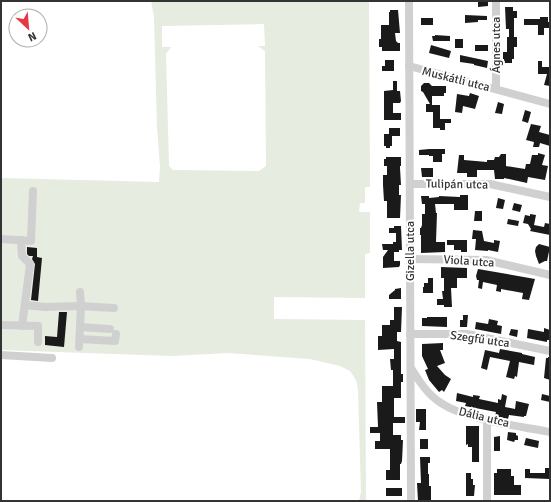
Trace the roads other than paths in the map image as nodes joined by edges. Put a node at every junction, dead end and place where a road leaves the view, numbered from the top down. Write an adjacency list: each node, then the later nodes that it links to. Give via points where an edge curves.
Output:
1 (409, 1): 3 (street, Gizella utca)
2 (496, 1): 4 (street, Ágnes utca)
3 (409, 66): 4 (street, Muskátli utca); 7 (street, Gizella utca)
4 (496, 87): 5 (street, Muskátli utca); 6 (street, Muskátli utca)
5 (550, 101)
6 (550, 104)
7 (410, 184): 9 (street, Tulipán utca, via 485,184); 12 (street, Gizella utca)
8 (33, 191): 11 (street, via 30,240)
9 (550, 197)
10 (1, 239): 11 (street)
11 (21, 240): 15 (street, via 22,256 30,264)
12 (410, 259): 13 (street, Viola utca, via 486,260); 21 (street, Gizella utca)
13 (550, 275)
14 (80, 292): 16 (street)
15 (25, 305): 16 (street); 19 (street)
16 (81, 306): 17 (street); 20 (street)
17 (114, 308)
18 (1, 325): 19 (street)
19 (22, 326): 22 (street, via 38,326)
20 (80, 327): 20 (street, via 80,343 114,341 113,331)
21 (410, 334): 23 (street, Szegfű utca, via 466,334); 26 (street, Gizella utca)
22 (38, 342)
23 (550, 351)
24 (1, 355): 25 (street)
25 (52, 358)
26 (410, 368): 27 (street, Dália utca, via 420,383 440,402 460,412); 29 (street, Gizella utca)
27 (487, 420): 28 (street, Dália utca); 30 (street)
28 (550, 432)
29 (411, 501)
30 (487, 501)

